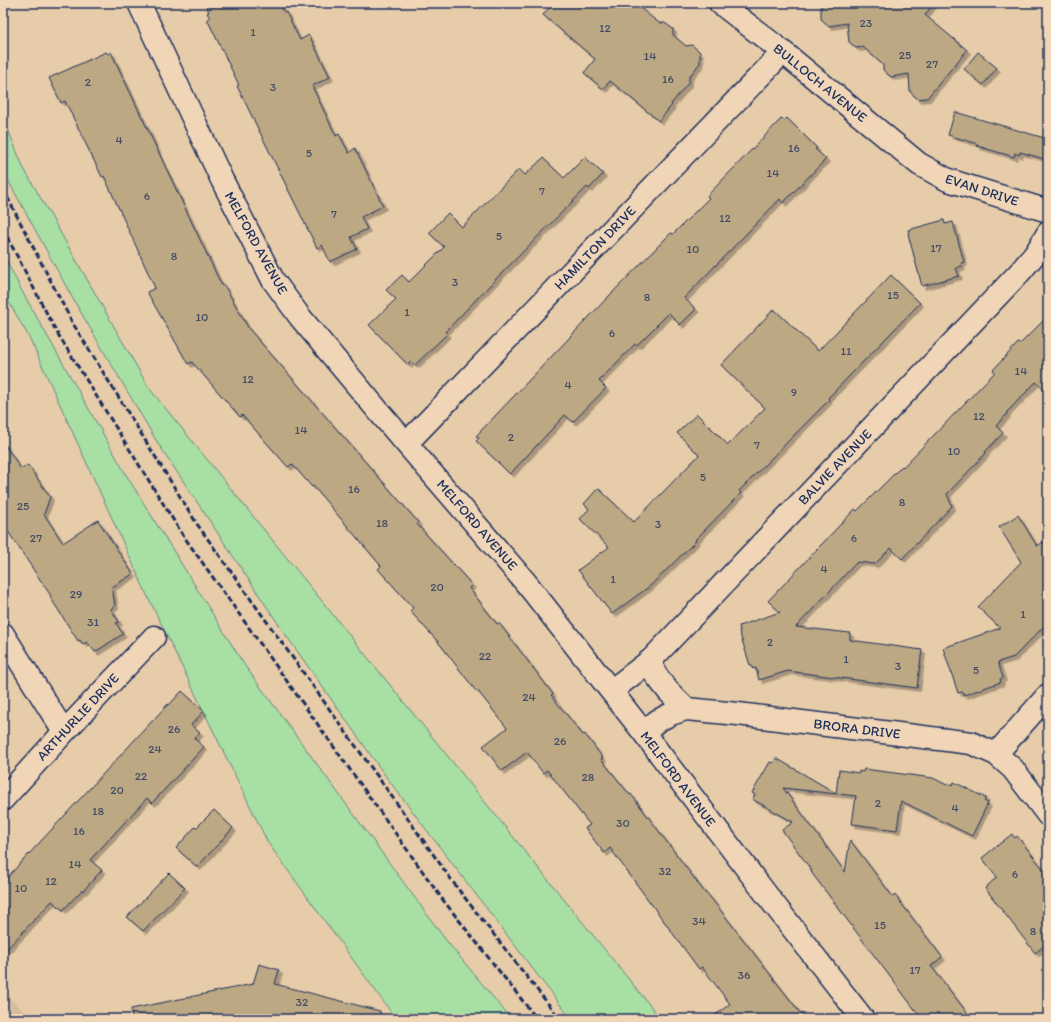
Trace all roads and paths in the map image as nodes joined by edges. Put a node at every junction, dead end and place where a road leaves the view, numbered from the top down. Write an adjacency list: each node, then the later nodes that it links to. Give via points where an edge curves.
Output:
1 (139, 3): 7 (street, MELFORD AVENUE, via 222,180 273,280 300,317)
2 (720, 3): 3 (street, BULLOCH AVENUE)
3 (784, 52): 4 (street, BULLOCH AVENUE); 7 (street, HAMILTON DRIVE)
4 (918, 164): 5 (street, EVAN DRIVE, via 948,180)
5 (1048, 211)
6 (1048, 233): 10 (street, BALVIE AVENUE, via 1020,272)
7 (407, 443): 11 (street, MELFORD AVENUE, via 527,584)
8 (3, 634): 14 (street)
9 (154, 637): 14 (street, ARTHURLIE DRIVE)
10 (651, 660): 11 (street, BALVIE AVENUE); 13 (street, via 655,674)
11 (611, 691): 15 (street, MELFORD AVENUE)
12 (1048, 695): 16 (street)
13 (686, 709): 15 (street, BRORA DRIVE, via 657,721); 16 (street, BRORA DRIVE, via 935,738 971,744)
14 (64, 732): 17 (street, ARTHURLIE DRIVE)
15 (644, 733): 19 (street, MELFORD AVENUE)
16 (996, 754): 18 (street, BRORA DRIVE, via 1013,769)
17 (3, 799)
18 (1048, 814)
19 (863, 1019)

